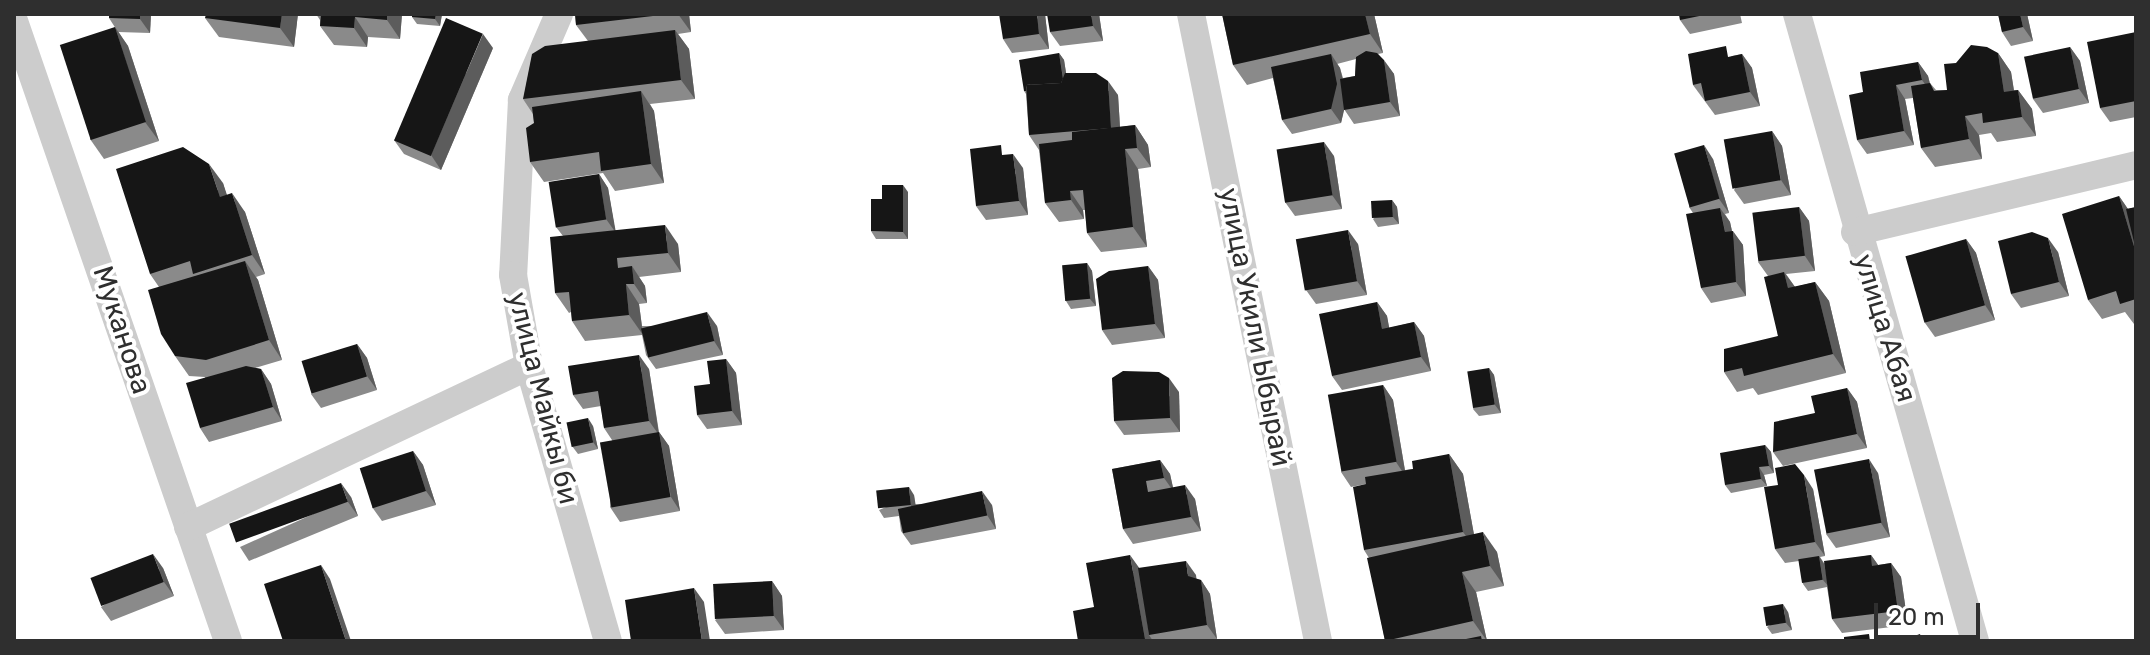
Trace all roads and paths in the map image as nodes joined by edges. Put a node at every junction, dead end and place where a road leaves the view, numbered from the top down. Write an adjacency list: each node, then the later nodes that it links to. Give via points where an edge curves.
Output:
1 (559, 14): 7 (street, улица Майкы би, via 522,100 514,181 513,275)
2 (1191, 14): 11 (street, улица Укили Ыбырай)
3 (1797, 14): 6 (street, улица Абая)
4 (14, 21): 8 (street, Муканова)
5 (2136, 165): 6 (street)
6 (1855, 232): 12 (street, улица Абая)
7 (529, 366): 8 (street); 10 (street, улица Майкы би)
8 (188, 527): 9 (street, Муканова)
9 (228, 641)
10 (608, 641)
11 (1318, 641)
12 (1975, 641)

